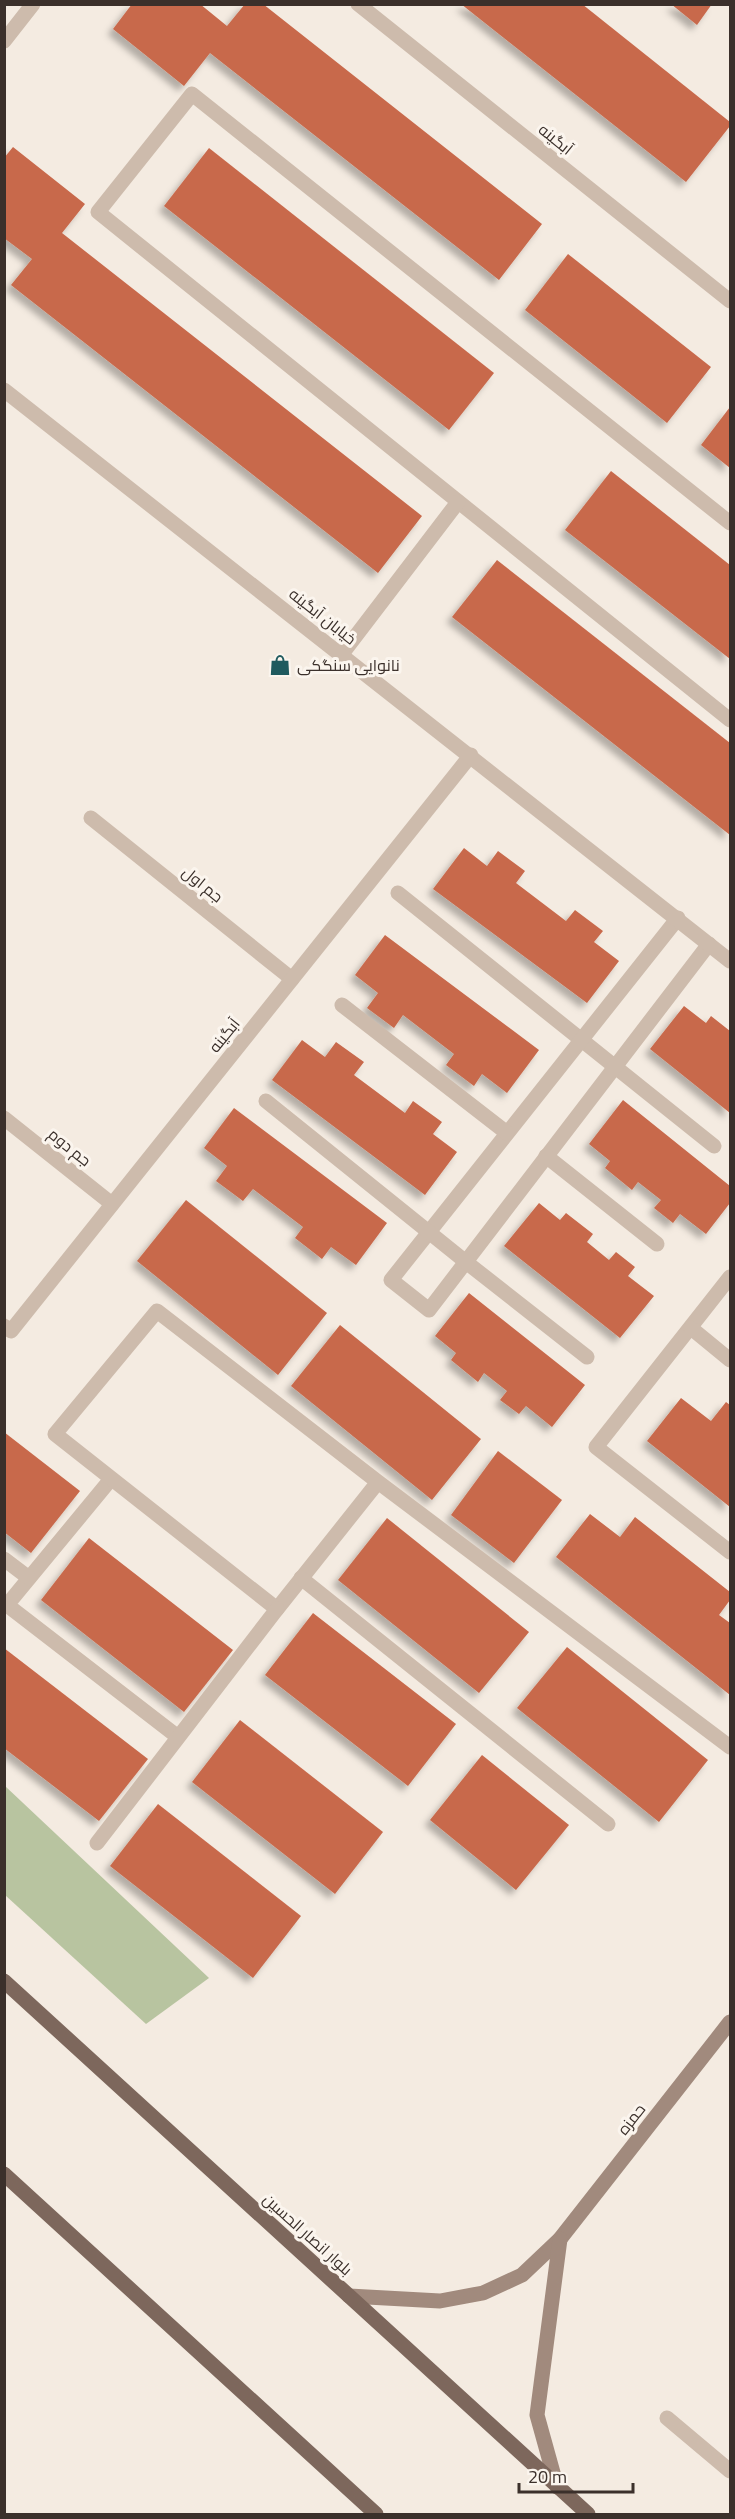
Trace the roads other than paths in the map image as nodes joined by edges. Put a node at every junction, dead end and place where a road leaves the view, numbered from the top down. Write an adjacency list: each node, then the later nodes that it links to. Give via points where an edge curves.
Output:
1 (33, 4): 3 (street)
2 (358, 4): 4 (street, آبگینه)
3 (4, 41)
4 (730, 301)
5 (4, 390): 8 (street, خیابان آبگینه)
6 (458, 502): 7 (street, via 98,212 192,94); 8 (street); 9 (street)
7 (730, 523)
8 (342, 654): 10 (street, خیابان آبگینه)
9 (730, 720)
10 (471, 755): 13 (street, خیابان آبگینه); 16 (street, آبگینه)
11 (91, 818): 16 (street, جم اول)
12 (398, 893): 18 (street)
13 (678, 918): 14 (street, خیابان آبگینه); 18 (street)
14 (709, 944): 15 (street, خیابان آبگینه); 19 (street)
15 (730, 961)
16 (292, 979): 25 (street, آبگینه)
17 (342, 1005): 22 (street)
18 (581, 1040): 19 (street); 22 (street)
19 (615, 1067): 23 (street); 24 (street)
20 (266, 1101): 26 (street)
21 (4, 1118): 25 (street, جم دوم)
22 (507, 1133): 26 (street)
23 (714, 1146)
24 (546, 1156): 27 (street); 28 (street)
25 (112, 1204): 30 (street, آبگینه, via 11,1331)
26 (429, 1232): 28 (street); 28 (street, via 391,1280 429,1310)
27 (657, 1244)
28 (466, 1262): 32 (street)
29 (730, 1277): 31 (street)
30 (4, 1326)
31 (691, 1328): 33 (street); 36 (street, via 596,1447)
32 (587, 1357)
33 (730, 1360)
34 (111, 1479): 35 (street, via 55,1434 157,1311); 38 (street); 41 (street)
35 (378, 1482): 39 (street); 43 (street)
36 (730, 1552)
37 (4, 1559): 38 (street)
38 (29, 1578): 40 (street)
39 (301, 1578): 41 (street); 44 (street)
40 (6, 1607): 42 (street)
41 (277, 1609): 42 (street)
42 (178, 1737): 45 (street)
43 (730, 1747)
44 (608, 1824)
45 (97, 1843)
46 (4, 1981): 50 (main road, بلوار انصار الحسین)
47 (730, 2022): 49 (main road, حمزه)
48 (4, 2174): 54 (main road)
49 (560, 2239): 50 (main road, حمزه, via 522,2276 483,2293 440,2301); 53 (main road, via 537,2415)
50 (349, 2296): 53 (main road, بلوار انصار الحسین)
51 (667, 2418): 52 (street)
52 (730, 2471)
53 (558, 2487): 55 (main road, بلوار انصار الحسین)
54 (376, 2514)
55 (588, 2514)

